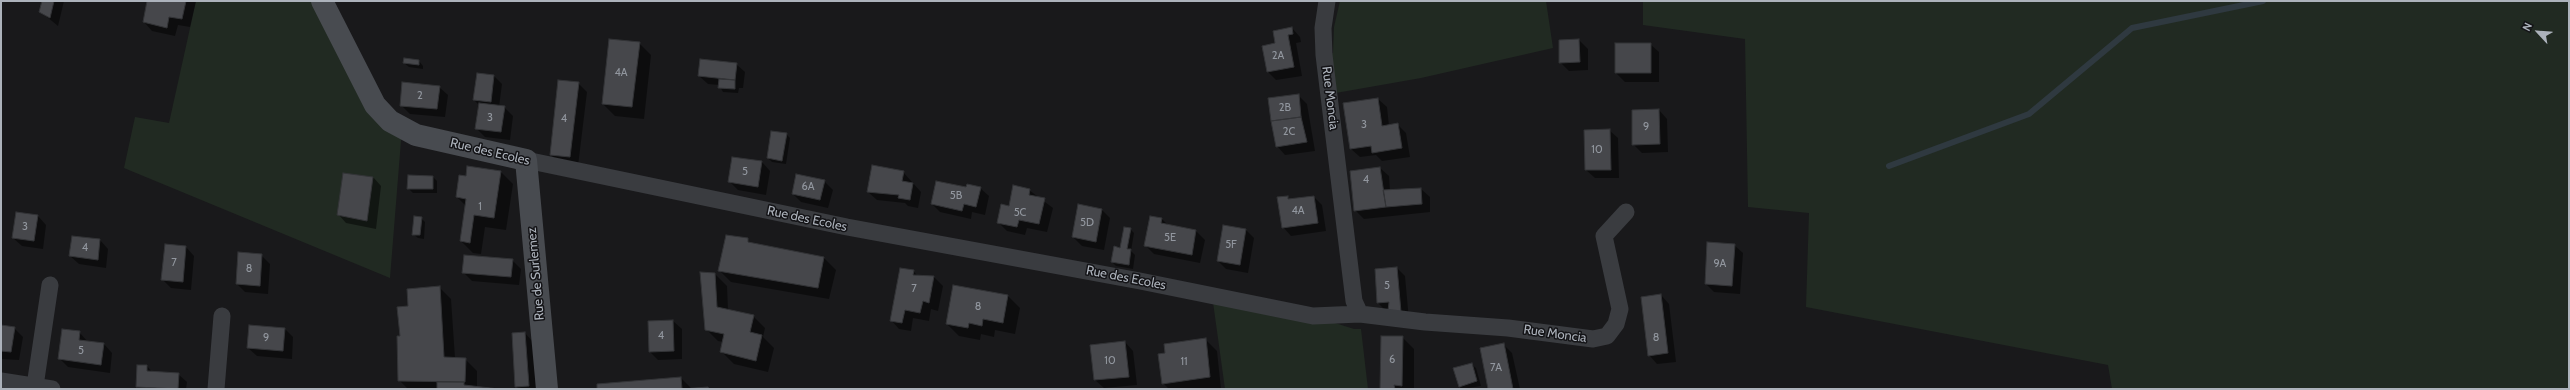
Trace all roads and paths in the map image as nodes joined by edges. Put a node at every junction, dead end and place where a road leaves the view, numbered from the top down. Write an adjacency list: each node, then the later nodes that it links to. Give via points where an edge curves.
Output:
1 (322, 1): 3 (street, Rue des Ecoles, via 375,105 390,121 416,135)
2 (1328, 1): 6 (street, Rue Moncia, via 1323,28 1324,55 1354,301)
3 (526, 160): 6 (street, Rue des Ecoles, via 847,227 1313,316); 11 (street, Rue de Surlemez)
4 (1626, 212): 6 (street, Rue Moncia, via 1604,236 1620,309 1616,324 1607,336 1593,339)
5 (50, 285): 9 (street)
6 (1363, 314)
7 (222, 316): 10 (street)
8 (1, 381): 9 (street)
9 (44, 388)
10 (216, 389)
11 (547, 389)

